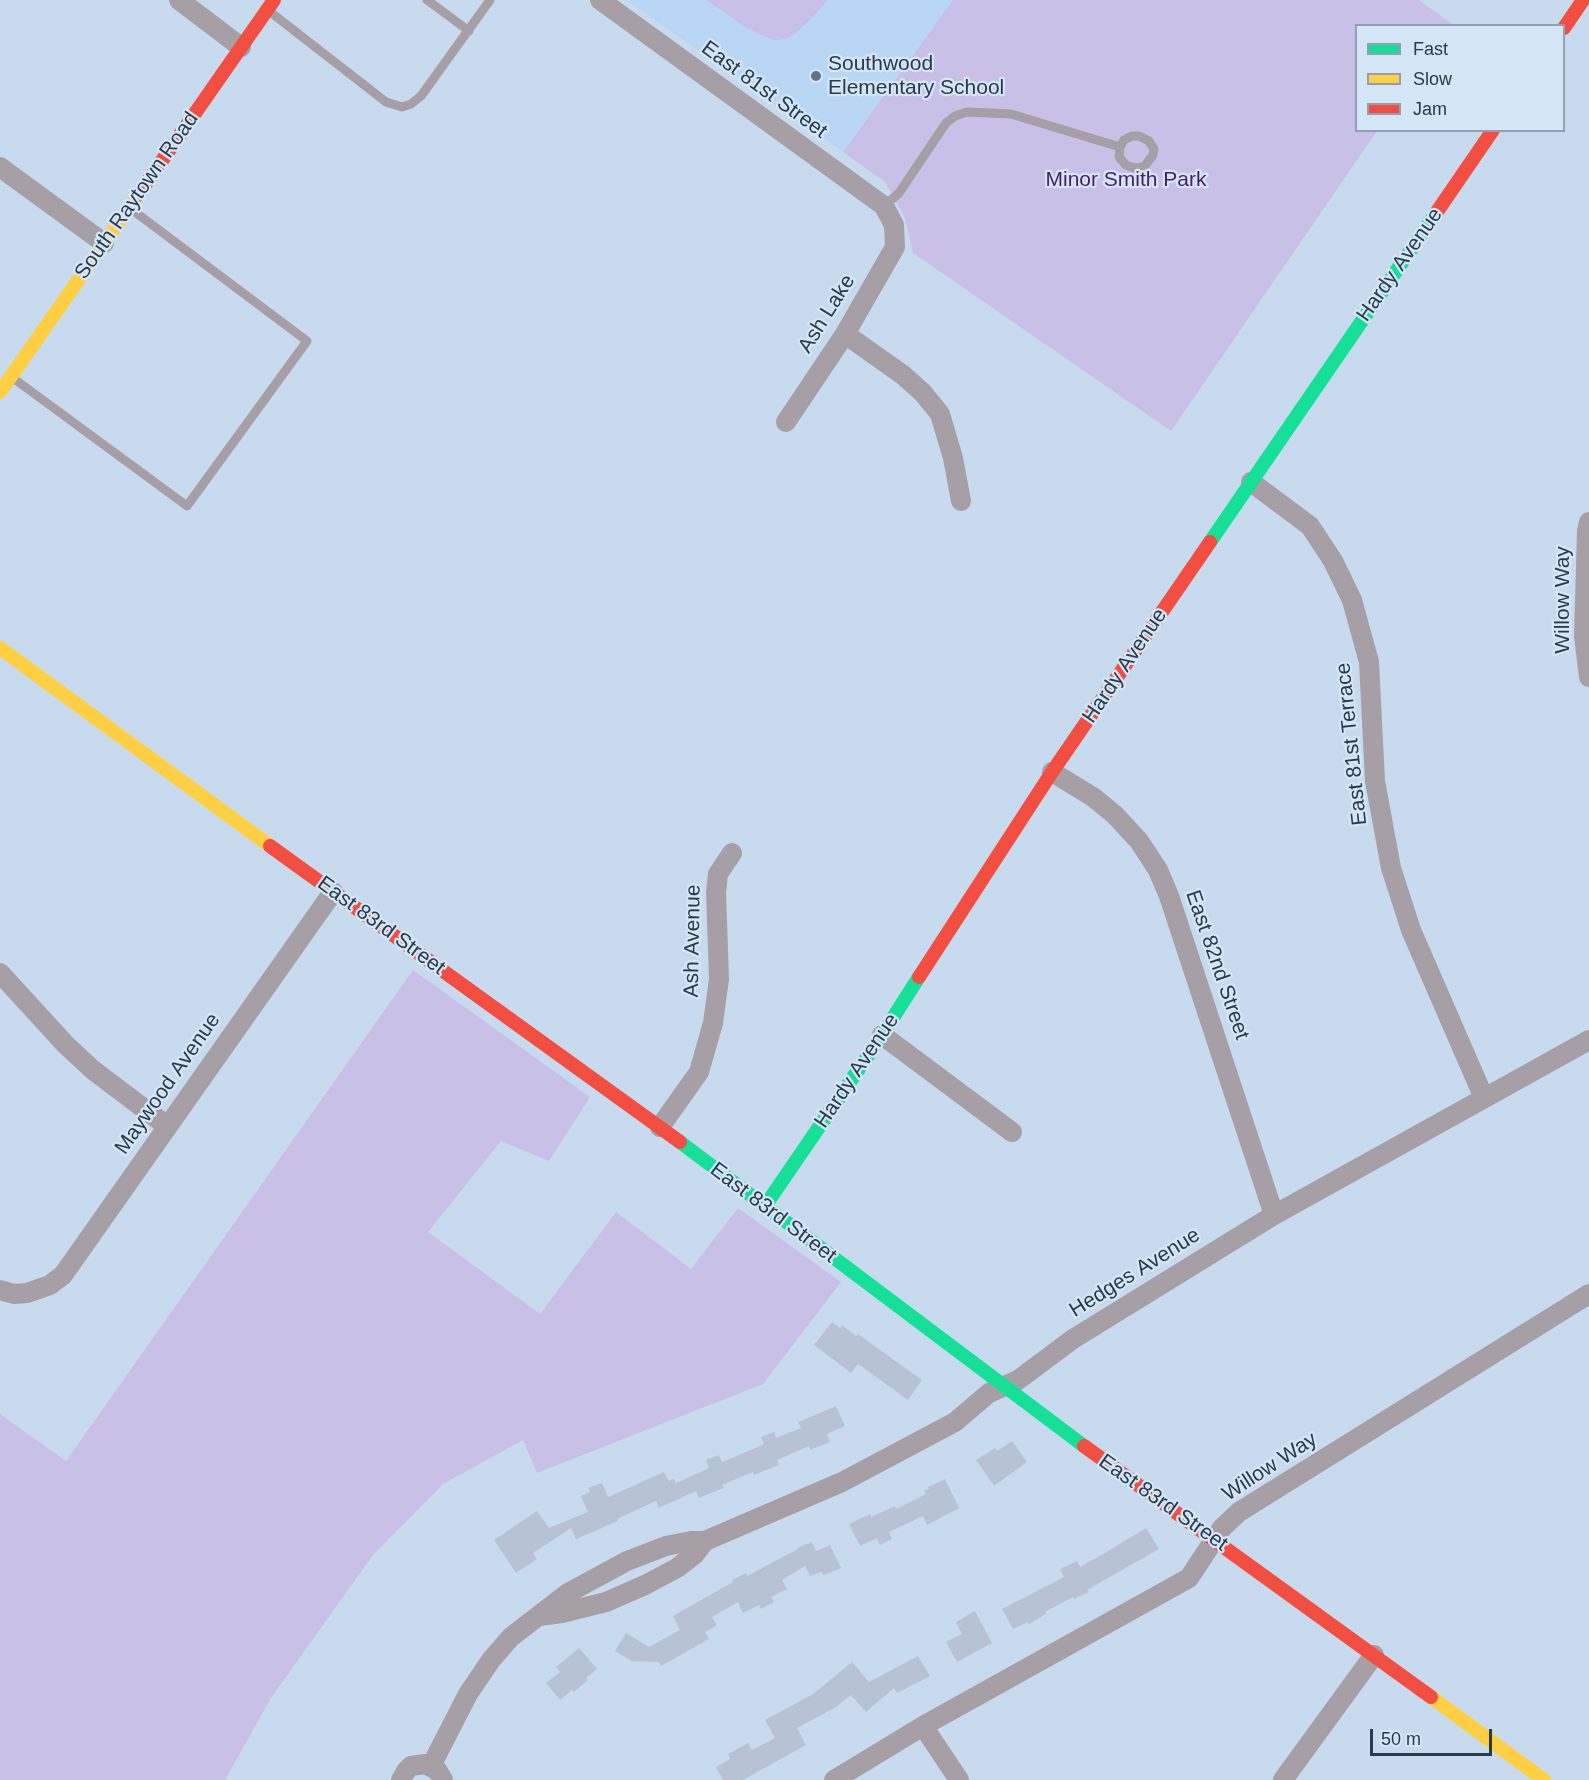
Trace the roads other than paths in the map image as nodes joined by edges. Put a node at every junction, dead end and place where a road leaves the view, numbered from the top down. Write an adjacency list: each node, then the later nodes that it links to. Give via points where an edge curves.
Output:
1 (179, 0): 9 (street)
2 (427, 0): 8 (lane)
3 (490, 0): 8 (lane)
4 (600, 0): 13 (street, East 81st Street)
5 (1583, 0): 7 (street)
6 (271, 5): 8 (lane, via 386,102 402,107 421,96); 9 (street, South Raytown Road)
7 (1565, 25)
8 (469, 30)
9 (242, 47): 14 (street, South Raytown Road)
10 (1492, 132): 21 (street, Hardy Avenue)
11 (1120, 147): 13 (lane, via 1011,114 967,112 946,123 899,193)
12 (0, 167): 16 (street)
13 (884, 206): 15 (street, East 81st Street)
14 (129, 208): 16 (street, South Raytown Road); 18 (lane, via 307,341 187,506)
15 (894, 225): 17 (street, Ash Lake, via 895,247)
16 (104, 243): 18 (street, South Raytown Road)
17 (845, 334): 20 (street, Ash Lake); 22 (street, via 903,375 940,414)
18 (11, 376): 19 (street, South Raytown Road)
19 (0, 392)
20 (786, 422)
21 (1251, 482): 26 (street, Hardy Avenue); 32 (street, East 81st Terrace, via 1310,526 1352,600 1369,662 1376,781 1391,868 1411,930)
22 (961, 501)
23 (1589, 522): 25 (street, Willow Way, via 1584,636)
24 (0, 648): 28 (street, East 83rd Street)
25 (1589, 677)
26 (1052, 772): 30 (street, Hardy Avenue); 37 (street, East 82nd Street, via 1115,815 1139,840 1158,870)
27 (732, 854): 34 (street, Ash Avenue, via 718,874 718,979 713,1023 699,1072)
28 (333, 892): 33 (street, Maywood Avenue); 34 (street, East 83rd Street)
29 (0, 973): 33 (street, via 93,1070)
30 (882, 1035): 35 (street); 36 (street, Hardy Avenue)
31 (1589, 1040): 32 (street, Hedges Avenue)
32 (1484, 1098): 37 (street, Hedges Avenue)
33 (167, 1126): 38 (street, Maywood Avenue, via 63,1275 32,1292 14,1294)
34 (660, 1127): 36 (street, East 83rd Street)
35 (1012, 1132)
36 (765, 1206): 40 (street, East 83rd Street)
37 (1274, 1215): 40 (street, Hedges Avenue)
38 (0, 1290)
39 (1589, 1294): 41 (street, Willow Way, via 1239,1512)
40 (1002, 1387): 41 (street, East 83rd Street); 42 (street, Hedges Avenue, via 988,1393 955,1422 842,1482)
41 (1215, 1540): 44 (street, East 83rd Street); 45 (street, Willow Way, via 1189,1578)
42 (705, 1541): 43 (street, via 666,1546 627,1561 568,1593); 43 (street, via 677,1568 645,1585 606,1602)
43 (539, 1616): 46 (street, via 511,1637 468,1694)
44 (1374, 1655): 50 (street); 51 (street, East 83rd Street)
45 (923, 1726): 48 (street, Willow Way); 49 (street)
46 (437, 1773): 47 (street, via 425,1764 411,1766)
47 (401, 1780)
48 (834, 1780)
49 (959, 1780)
50 (1283, 1780)
51 (1544, 1780)

